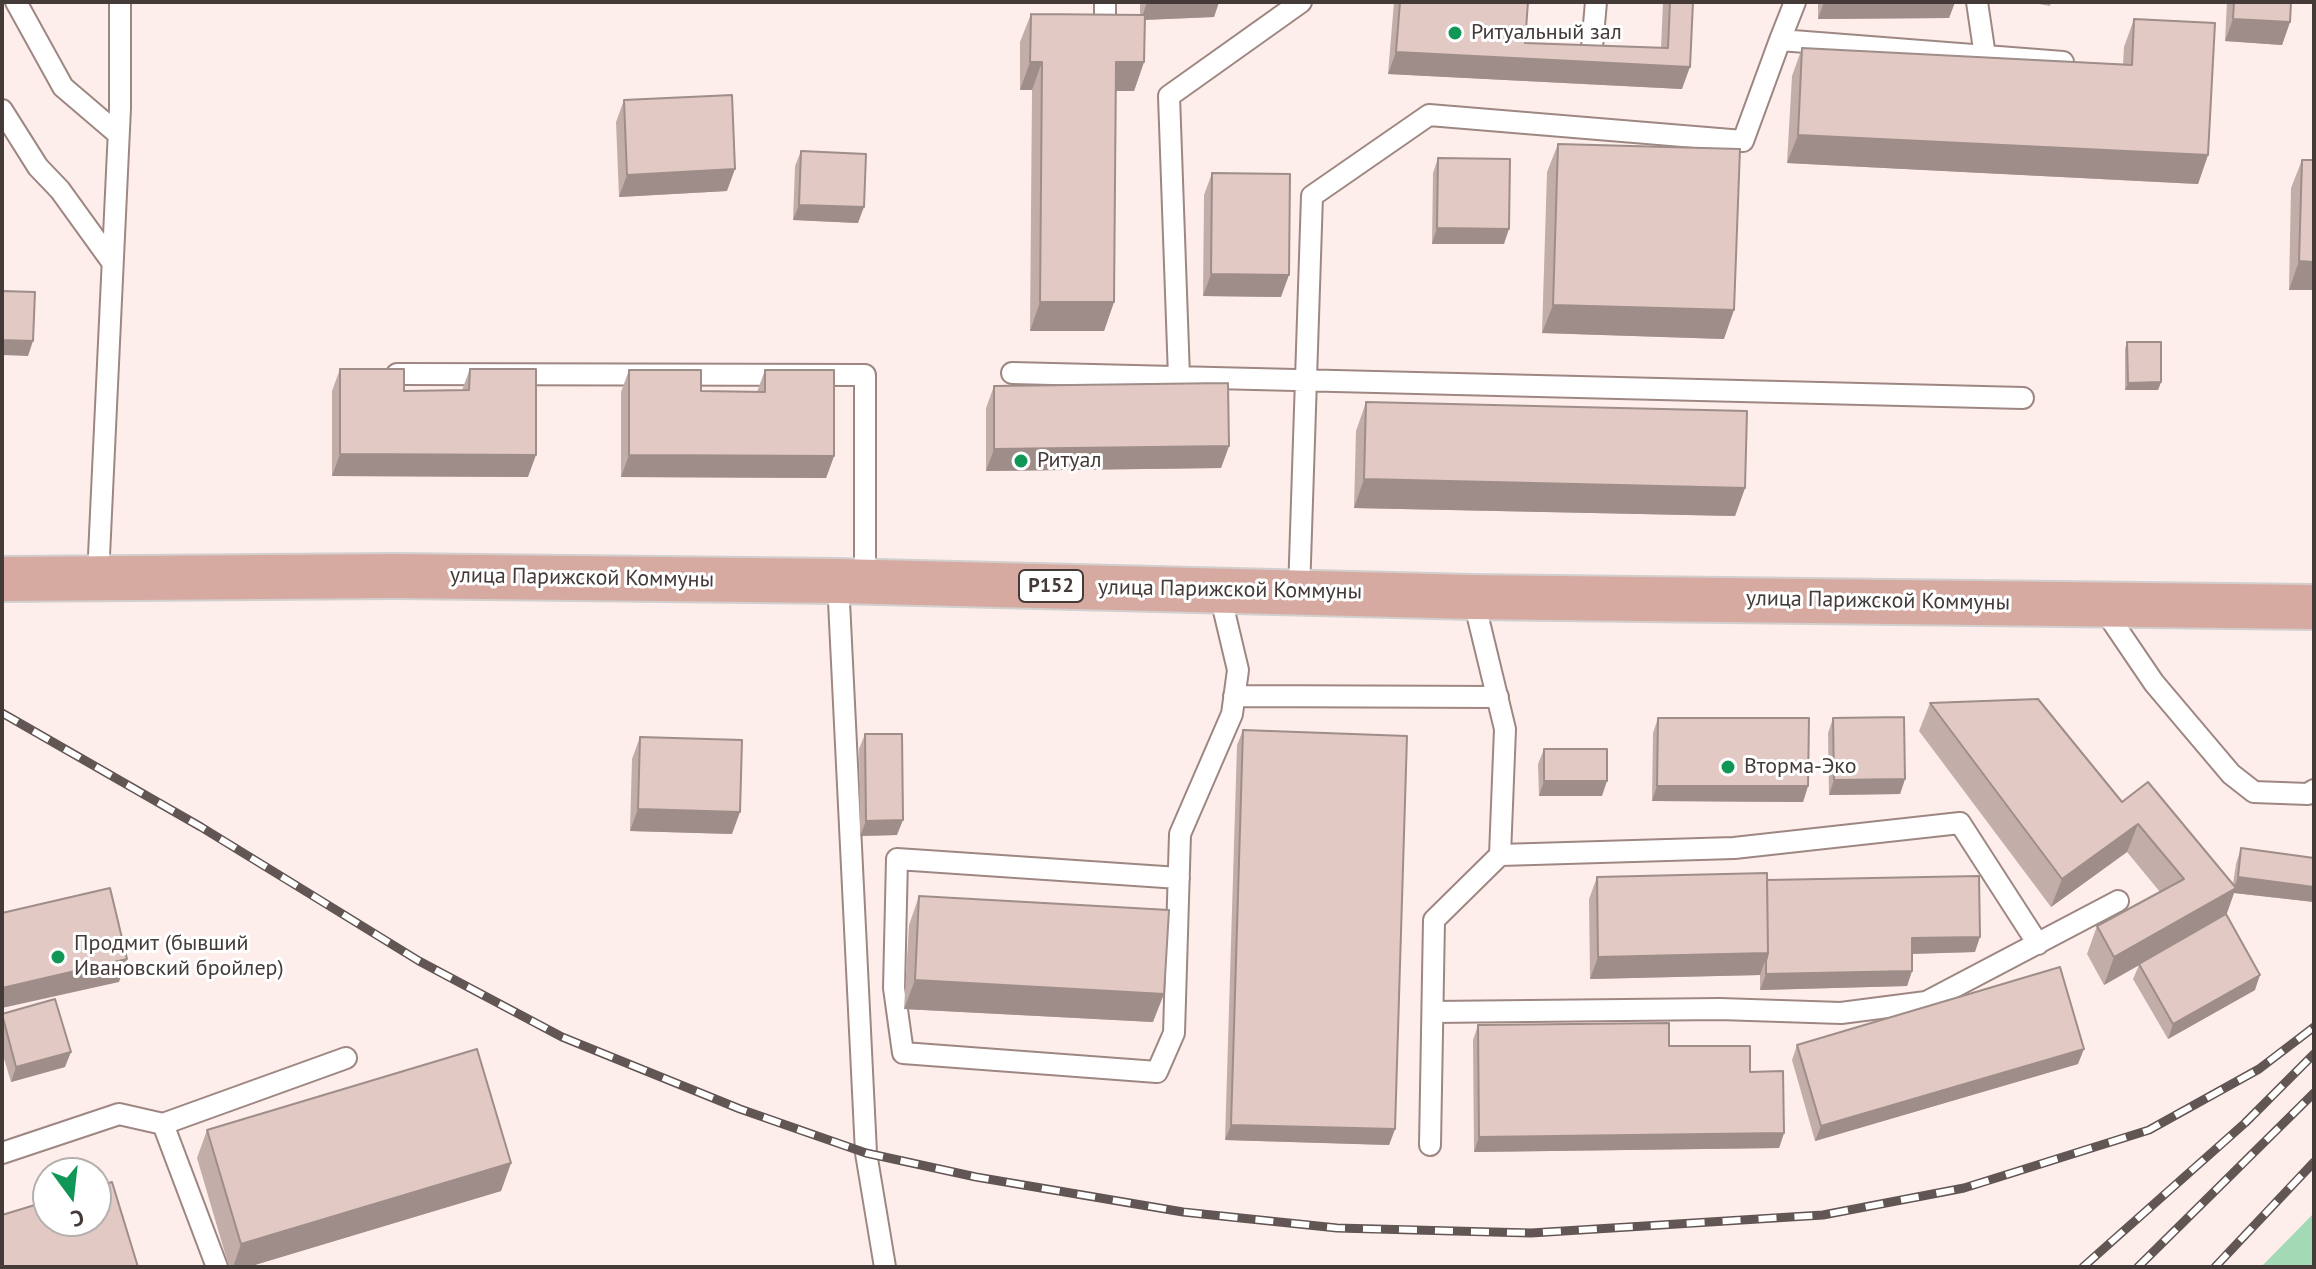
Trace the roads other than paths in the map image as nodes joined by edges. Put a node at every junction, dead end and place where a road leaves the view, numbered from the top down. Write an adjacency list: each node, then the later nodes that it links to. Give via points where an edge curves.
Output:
1 (16, 2): 12 (lane, via 63,87)
2 (120, 2): 12 (lane)
3 (1301, 2): 16 (lane, via 1169,96)
4 (1596, 2): 8 (lane)
5 (1795, 2): 7 (lane)
6 (1977, 2): 9 (lane)
7 (1780, 40): 9 (lane); 17 (lane, via 1743,141 1429,115 1312,196)
8 (1592, 47)
9 (1985, 56): 10 (lane)
10 (2083, 64)
11 (2, 110): 13 (lane, via 38,167)
12 (118, 134): 13 (lane)
13 (112, 262): 19 (lane)
14 (1012, 373): 16 (lane)
15 (397, 374): 21 (lane, via 865,375)
16 (1179, 377): 17 (lane)
17 (1308, 381): 18 (lane); 23 (lane)
18 (2023, 398)
19 (98, 577): 20 (main road, улица Парижской Коммуны / Р152); 21 (main road, улица Парижской Коммуны / Р152)
20 (2, 579)
21 (851, 581): 22 (main road, улица Парижской Коммуны / Р152); 40 (lane, via 866,1153)
22 (1219, 590): 23 (main road, улица Парижской Коммуны / Р152); 27 (lane, via 1238,670)
23 (1299, 592): 24 (main road, улица Парижской Коммуны / Р152)
24 (1473, 597): 25 (main road, улица Парижской Коммуны / Р152); 28 (lane)
25 (2099, 603): 26 (main road, улица Парижской Коммуны); 29 (lane, via 2154,683 2231,774 2254,792)
26 (2314, 607)
27 (1234, 696): 28 (lane); 31 (lane, via 1222,741 1180,834)
28 (1498, 697): 30 (lane, via 1505,729)
29 (2314, 790)
30 (1500, 855): 33 (lane, via 1734,848 1960,823); 34 (lane, via 1434,920)
31 (1179, 878): 31 (lane, via 1174,1033 1157,1072 903,1053 894,988 897,859)
32 (2118, 901): 33 (lane)
33 (2038, 944): 34 (lane, via 1926,1002 1841,1013)
34 (1433, 1012): 37 (lane)
35 (346, 1058): 36 (lane)
36 (163, 1124): 38 (lane, via 119,1114); 39 (lane)
37 (1430, 1145)
38 (2, 1153)
39 (217, 1267)
40 (885, 1267)

